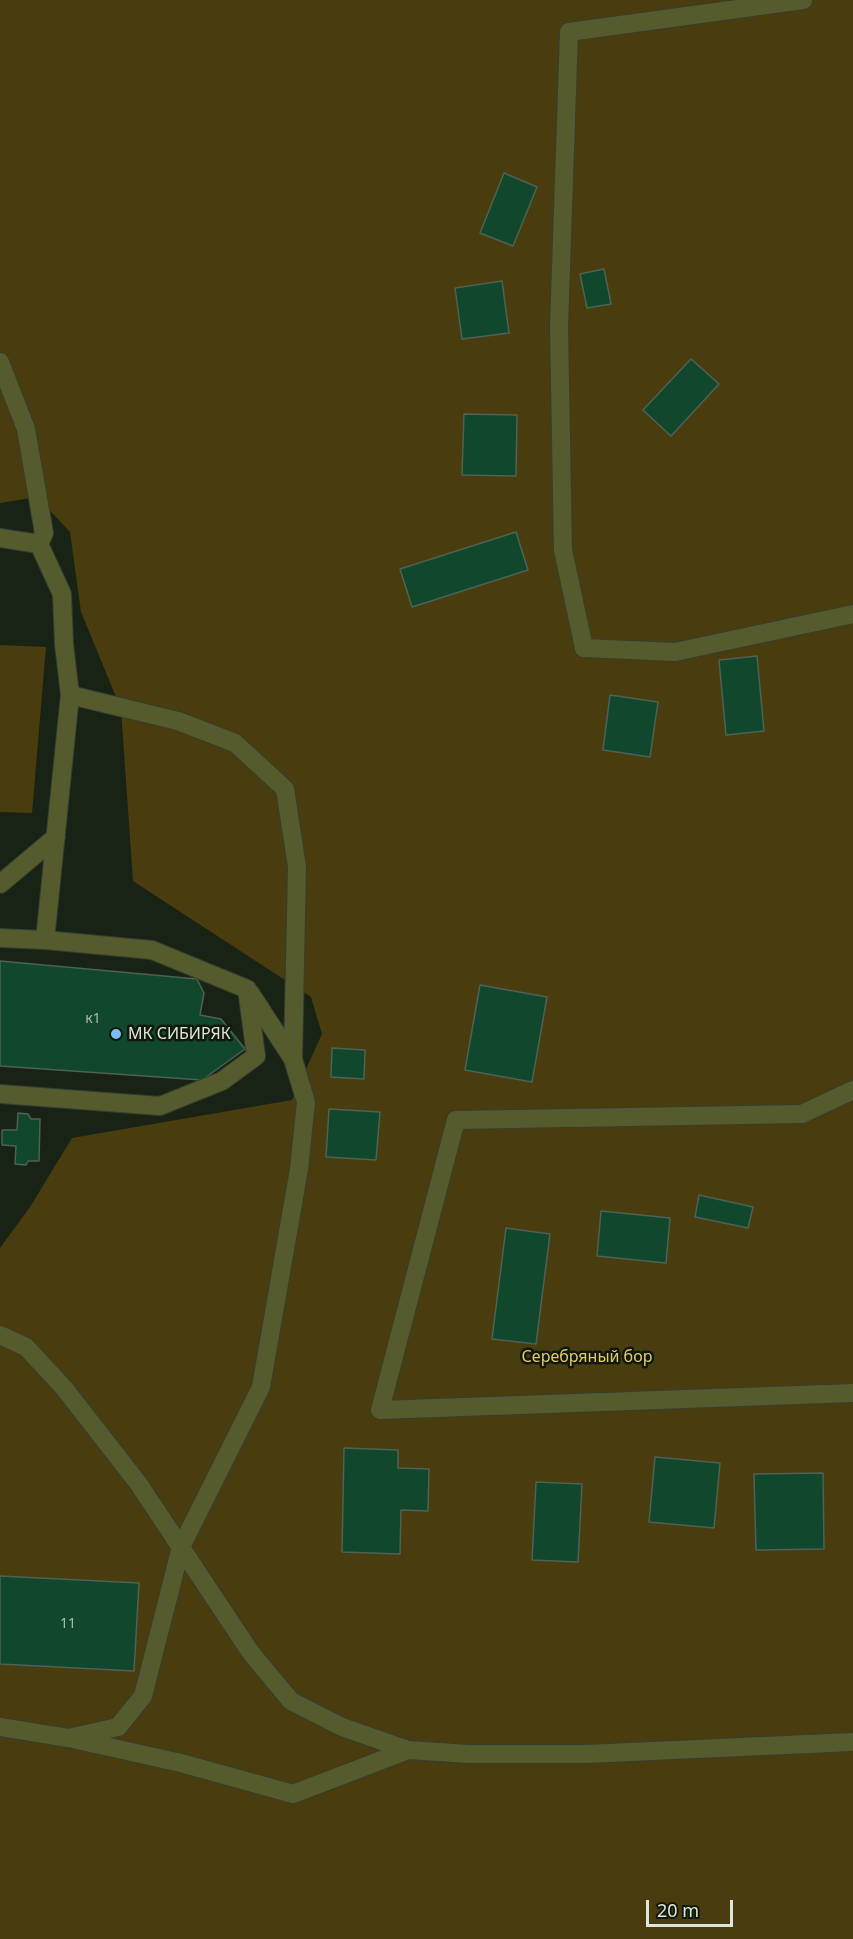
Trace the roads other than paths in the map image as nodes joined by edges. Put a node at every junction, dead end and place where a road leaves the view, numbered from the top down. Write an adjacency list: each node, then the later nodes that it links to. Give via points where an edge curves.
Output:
1 (803, 0): 5 (lane, via 569,32 559,327 563,550 584,648 675,652)
2 (0, 362): 4 (lane, via 26,429 44,533)
3 (0, 538): 4 (lane)
4 (39, 544): 6 (lane, via 62,594)
5 (853, 614)
6 (70, 695): 7 (lane); 12 (lane, via 178,721 235,743 285,789 297,867)
7 (56, 837): 8 (lane); 10 (lane)
8 (0, 884)
9 (0, 938): 10 (lane)
10 (45, 940): 11 (lane, via 152,950)
11 (247, 989): 12 (lane); 14 (lane, via 256,1056 222,1081 160,1106)
12 (293, 1059): 17 (lane, via 306,1102 299,1169 261,1387)
13 (853, 1090): 16 (lane, via 802,1114 456,1120 380,1410)
14 (0, 1095)
15 (0, 1335): 17 (lane, via 26,1347 63,1388 138,1483)
16 (853, 1394)
17 (181, 1547): 19 (lane, via 143,1696 118,1727); 21 (lane, via 251,1653 291,1701 342,1728)
18 (0, 1727): 19 (lane)
19 (68, 1738): 21 (lane, via 181,1763 292,1794)
20 (853, 1742): 21 (lane, via 586,1754)
21 (408, 1750)

